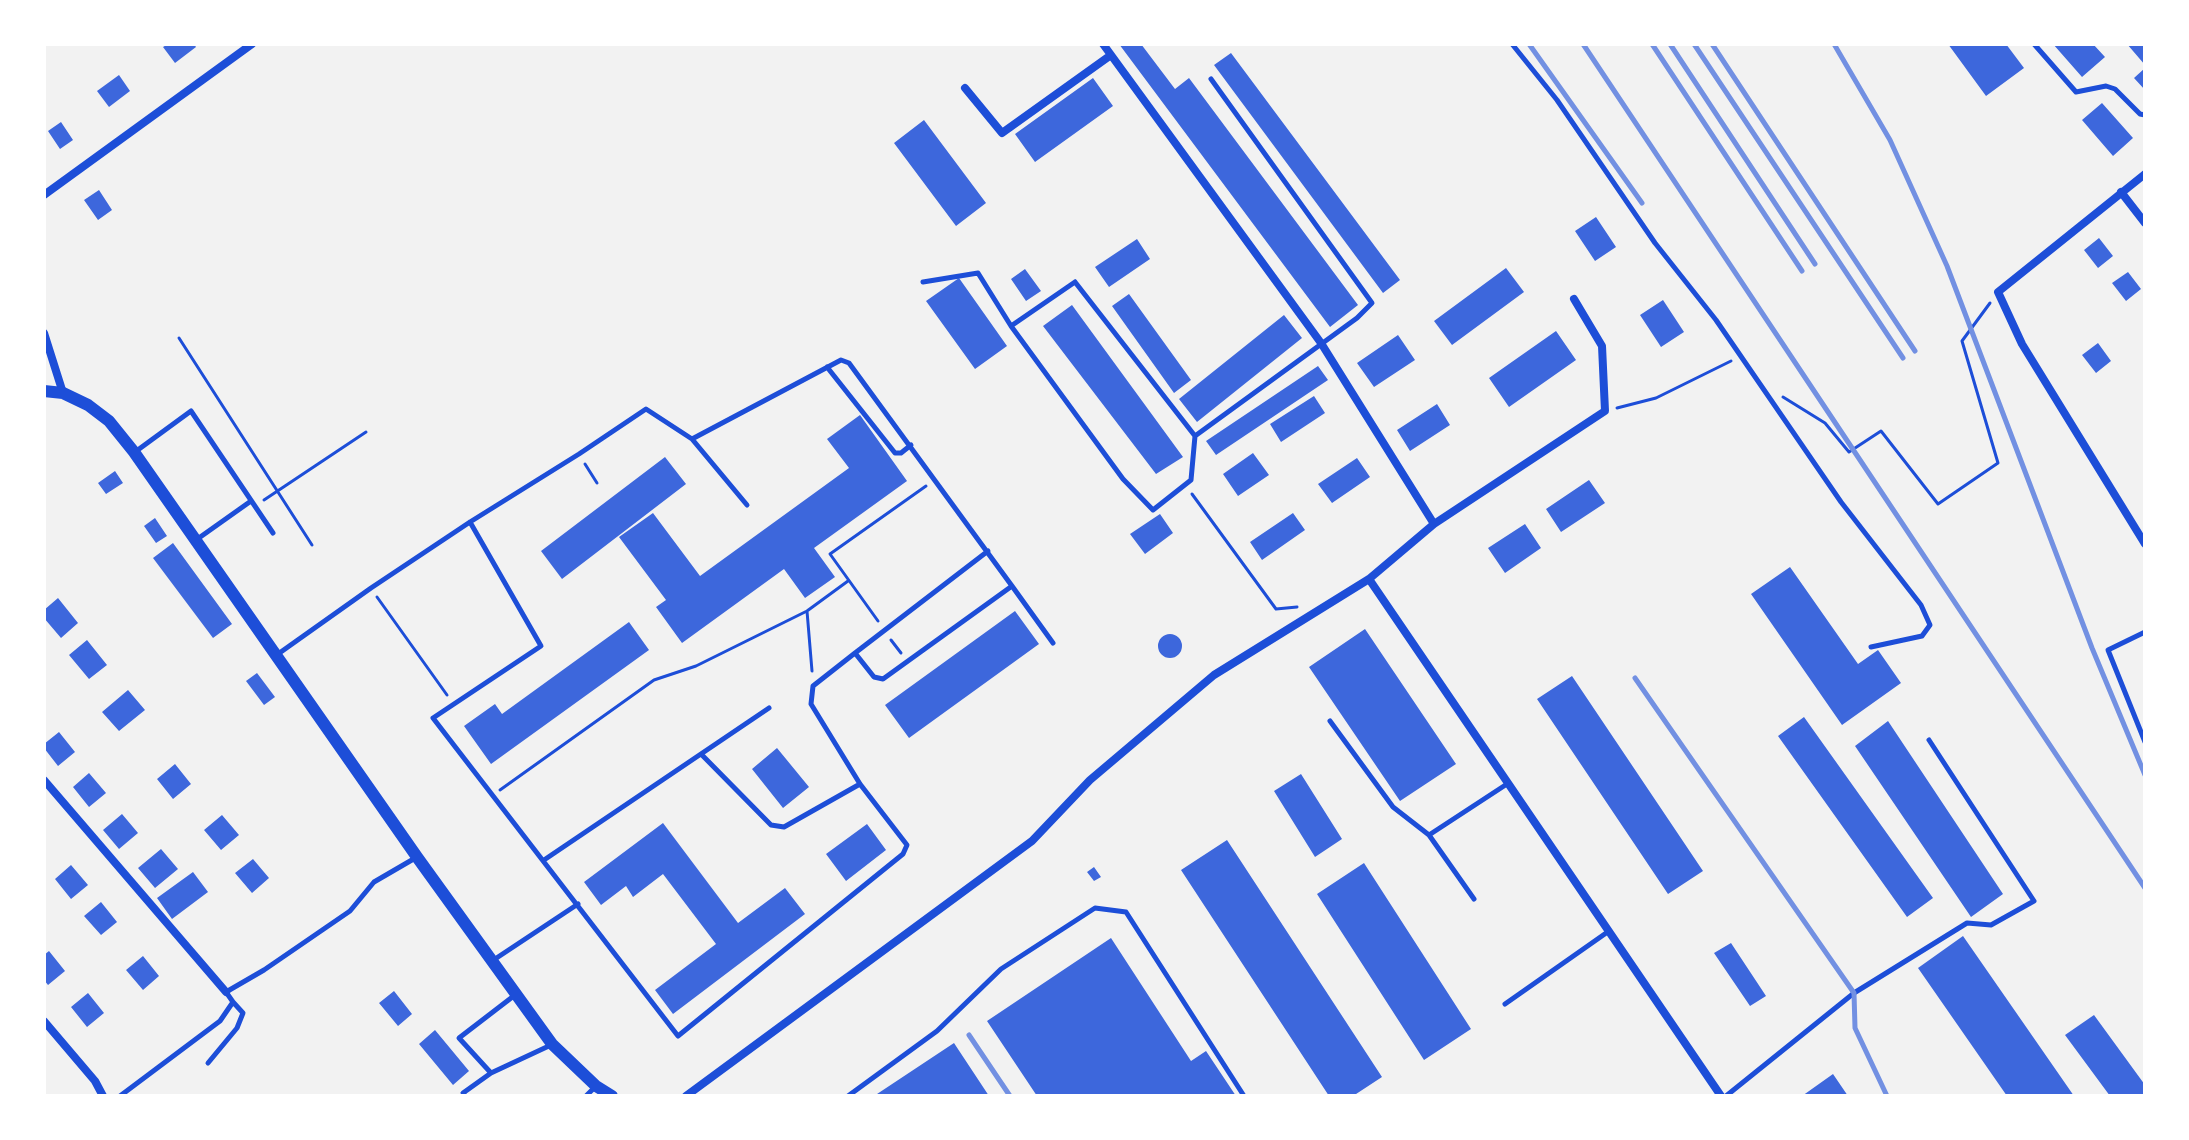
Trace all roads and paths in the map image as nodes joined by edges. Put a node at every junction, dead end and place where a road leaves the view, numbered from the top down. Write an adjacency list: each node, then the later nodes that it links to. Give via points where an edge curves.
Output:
1 (252, 44): 11 (street)
2 (1103, 44): 5 (street)
3 (1512, 44): 20 (lane)
4 (2034, 44): 8 (lane, via 2076,92 2115,89)
5 (1111, 55): 7 (street, via 1002,133); 19 (street)
6 (1211, 79): 19 (lane, via 1372,303)
7 (965, 88)
8 (2145, 115)
9 (2145, 174): 10 (street)
10 (2121, 192): 12 (street); 14 (street)
11 (44, 195)
12 (2145, 223)
13 (923, 282): 16 (lane, via 978,273)
14 (1998, 292): 24 (path, via 1962,341 1998,463 1938,504 1881,431 1849,452 1825,423); 42 (street, via 2022,344)
15 (1574, 299): 25 (street, via 1602,346)
16 (1011, 326): 27 (lane, via 1075,282); 34 (lane, via 1123,479 1153,510)
17 (44, 333): 23 (street)
18 (179, 338): 35 (path)
19 (1321, 343): 27 (lane); 39 (street)
20 (1741, 359): 25 (path, via 1656,398); 54 (lane, via 1921,605 1930,625 1922,636)
21 (827, 367): 28 (lane); 29 (lane, via 841,360 849,363); 29 (lane, via 895,453)
22 (44, 391): 23 (main road)
23 (63, 393): 30 (main road, via 99,413)
24 (1780, 395)
25 (1605, 411): 39 (street)
26 (366, 432): 35 (path)
27 (1195, 436): 34 (lane, via 1191,480)
28 (692, 439): 31 (lane, via 646,409); 37 (lane)
29 (911, 445): 32 (lane)
30 (134, 452): 36 (lane, via 191,411); 41 (main road)
31 (579, 454): 33 (path); 38 (lane)
32 (936, 479): 44 (lane); 46 (path, via 830,554)
33 (597, 483)
34 (1186, 484): 49 (path, via 1276,609)
35 (278, 490): 36 (path); 43 (path)
36 (253, 504): 40 (lane); 41 (lane)
37 (747, 505)
38 (470, 522): 48 (lane); 59 (lane, via 541,646)
39 (1434, 524): 45 (street)
40 (273, 533)
41 (195, 540): 56 (main road)
42 (2145, 544)
43 (312, 545)
44 (988, 551): 47 (lane); 51 (lane)
45 (1369, 579): 66 (street); 90 (street, via 1214,675 1090,780 1032,841)
46 (848, 581): 50 (path); 51 (path)
47 (1012, 586): 53 (lane); 57 (lane)
48 (371, 588): 56 (lane); 59 (path)
49 (1304, 605)
50 (807, 611): 58 (path); 68 (path, via 696,666 654,680)
51 (884, 630): 55 (lane); 57 (path)
52 (2145, 632): 63 (lane, via 2108,650)
53 (1053, 643)
54 (1871, 647)
55 (855, 653): 57 (lane, via 874,677 883,679); 58 (lane)
56 (278, 654): 70 (main road)
57 (907, 662)
58 (813, 686): 67 (lane, via 811,704)
59 (454, 704): 68 (lane, via 433,718)
60 (769, 708): 64 (lane)
61 (1330, 721): 69 (lane, via 1393,807)
62 (1929, 740): 93 (lane, via 2034,901 1991,925 1967,923 1854,993)
63 (2145, 742)
64 (702, 755): 67 (lane, via 771,825 784,827); 71 (lane)
65 (44, 780): 76 (street)
66 (1508, 783): 69 (lane); 74 (street)
67 (860, 784): 73 (lane, via 907,845 903,854 678,1036)
68 (493, 795): 71 (lane)
69 (1429, 835): 72 (lane)
70 (417, 857): 75 (main road); 76 (lane, via 374,882 350,911)
71 (544, 860): 73 (lane)
72 (1474, 899)
73 (578, 904): 75 (lane)
74 (1610, 931): 79 (lane); 93 (street)
75 (492, 961): 77 (main road)
76 (226, 992): 78 (lane)
77 (516, 995): 81 (main road); 83 (lane, via 459,1038)
78 (233, 1002): 82 (lane, via 243,1013 237,1028); 86 (lane, via 220,1021)
79 (1505, 1004)
80 (44, 1021): 85 (street)
81 (552, 1044): 83 (lane); 84 (main road)
82 (208, 1063)
83 (491, 1073): 87 (lane)
84 (596, 1086): 88 (lane); 89 (main road)
85 (103, 1096)
86 (120, 1096)
87 (465, 1096)
88 (586, 1096)
89 (612, 1096)
90 (686, 1096)
91 (848, 1096): 92 (lane, via 937,1031 1001,969 1095,908 1126,912)
92 (1244, 1096)
93 (1724, 1096)

